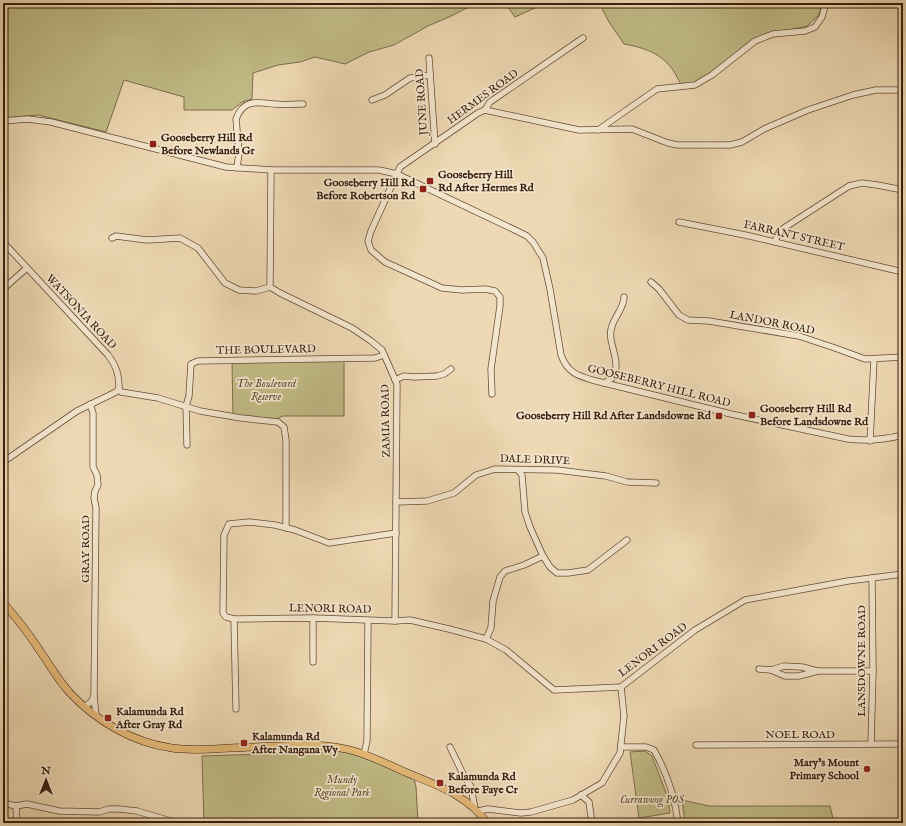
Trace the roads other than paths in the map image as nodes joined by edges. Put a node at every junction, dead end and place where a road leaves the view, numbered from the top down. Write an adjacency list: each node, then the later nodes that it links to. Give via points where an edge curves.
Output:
1 (826, 3): 10 (street, via 822,17 815,27 804,31 773,34 755,41 695,85 656,89)
2 (583, 38): 8 (street, HERMES ROAD, via 490,102)
3 (429, 58): 4 (street, JUNE ROAD)
4 (430, 75): 6 (street, via 410,78 385,95); 11 (street, JUNE ROAD)
5 (903, 90): 10 (street, via 876,90 853,95 808,110 764,129 742,142 730,145 668,144 632,129)
6 (372, 100)
7 (303, 104): 12 (street, via 256,102 243,108 236,119)
8 (485, 110): 10 (street, via 578,130); 11 (street, HERMES ROAD)
9 (3, 121): 12 (street, GOOSEBERRY HILL ROAD, via 51,122 217,165)
10 (597, 130)
11 (435, 144): 14 (street, HERMES ROAD, via 403,165)
12 (238, 168): 13 (street, GOOSEBERRY HILL ROAD)
13 (271, 170): 14 (street, GOOSEBERRY HILL ROAD, via 379,170); 23 (street)
14 (397, 174): 31 (street, GOOSEBERRY HILL ROAD, via 515,230 533,242 545,265 563,361 576,375); 33 (street, HERMES ROAD, via 371,231 368,242 371,250 385,262 442,288 495,291 500,297 500,306 490,369)
15 (903, 190): 19 (street, via 862,183 849,186 784,228 778,233)
16 (679, 222): 19 (street, FARRANT STREET)
17 (112, 238): 23 (street, via 180,238 198,248 226,283 239,290 256,291)
18 (3, 242): 20 (street, WATSONIA ROAD)
19 (775, 242): 21 (street, FARRANT STREET)
20 (27, 268): 24 (street); 32 (street, WATSONIA ROAD, via 115,364 119,376)
21 (903, 272)
22 (650, 282): 28 (street, LANDOR ROAD, via 659,289 679,315 688,320 709,321 799,336 865,359)
23 (270, 287): 26 (street, ZAMIA ROAD, via 352,328 382,350)
24 (3, 289)
25 (624, 297): 31 (street, via 611,327 616,367 614,377)
26 (384, 355): 30 (street, ZAMIA ROAD); 35 (street, THE BOULEVARD, via 375,358 198,361 192,364)
27 (903, 357): 28 (street, LANDOR ROAD)
28 (874, 359): 37 (street)
29 (451, 369): 30 (street, via 437,376 404,376)
30 (395, 380): 42 (street, ZAMIA ROAD)
31 (604, 383): 37 (street, GOOSEBERRY HILL ROAD, via 746,417 848,439)
32 (119, 389): 34 (street, via 110,396); 35 (street, via 128,394 158,398)
33 (492, 394)
34 (90, 404): 39 (street); 61 (street, GRAY ROAD, via 93,413 93,467 98,485 94,498)
35 (186, 406): 38 (street); 43 (street, via 200,411 278,422 284,426)
36 (903, 435): 37 (street, GOOSEBERRY HILL ROAD)
37 (870, 441)
38 (187, 445)
39 (3, 462)
40 (518, 470): 41 (street, DALE DRIVE, via 557,470 606,476 627,482); 42 (street, DALE DRIVE, via 494,469 476,475 454,493 427,501); 46 (street, via 522,475 525,512)
41 (656, 483)
42 (396, 502): 44 (street, ZAMIA ROAD)
43 (286, 528): 44 (street, via 329,543); 51 (street, via 250,522 229,524 224,535 223,613 226,617)
44 (396, 532): 53 (street, ZAMIA ROAD)
45 (627, 540): 46 (street, via 588,570 557,573)
46 (543, 556): 54 (street, via 505,571 500,577 493,601 491,628)
47 (903, 574): 48 (street, LENORI ROAD)
48 (872, 578): 59 (street, LANSDOWNE ROAD); 60 (street, LENORI ROAD, via 745,600 695,630)
49 (3, 603): 62 (main road, via 63,685)
50 (313, 618): 51 (street, LENORI ROAD); 52 (street, LENORI ROAD); 55 (street)
51 (234, 619): 63 (street)
52 (368, 621): 53 (street, LENORI ROAD); 70 (street, via 367,741)
53 (395, 621): 54 (street, LENORI ROAD, via 410,620)
54 (486, 639): 60 (street, LENORI ROAD, via 506,650 554,690)
55 (313, 662)
56 (759, 669): 57 (street)
57 (771, 670): 58 (street, via 784,666); 58 (street, via 785,676 799,676)
58 (818, 671): 59 (street)
59 (873, 671): 65 (street, LANSDOWNE ROAD)
60 (621, 687): 69 (street, via 624,716)
61 (94, 696): 62 (street, via 91,702); 64 (street, GRAY ROAD)
62 (84, 706): 64 (main road)
63 (236, 709)
64 (96, 716): 70 (main road, via 132,737 173,748 204,750 314,745)
65 (871, 744): 66 (street, NOEL ROAD); 67 (street, NOEL ROAD)
66 (903, 744)
67 (696, 745)
68 (450, 747): 74 (street, via 471,787)
69 (621, 747): 71 (street, via 602,783); 79 (street, via 646,747 654,750 673,794)
70 (364, 754): 74 (main road, via 459,796)
71 (582, 795): 74 (street, via 531,812); 78 (street, via 589,802)
72 (3, 803): 73 (street)
73 (16, 806): 75 (street); 76 (street, via 27,804 59,811 99,812 119,809 137,811)
74 (476, 810): 77 (main road)
75 (17, 823)
76 (177, 823)
77 (487, 823)
78 (592, 823)
79 (678, 823)

